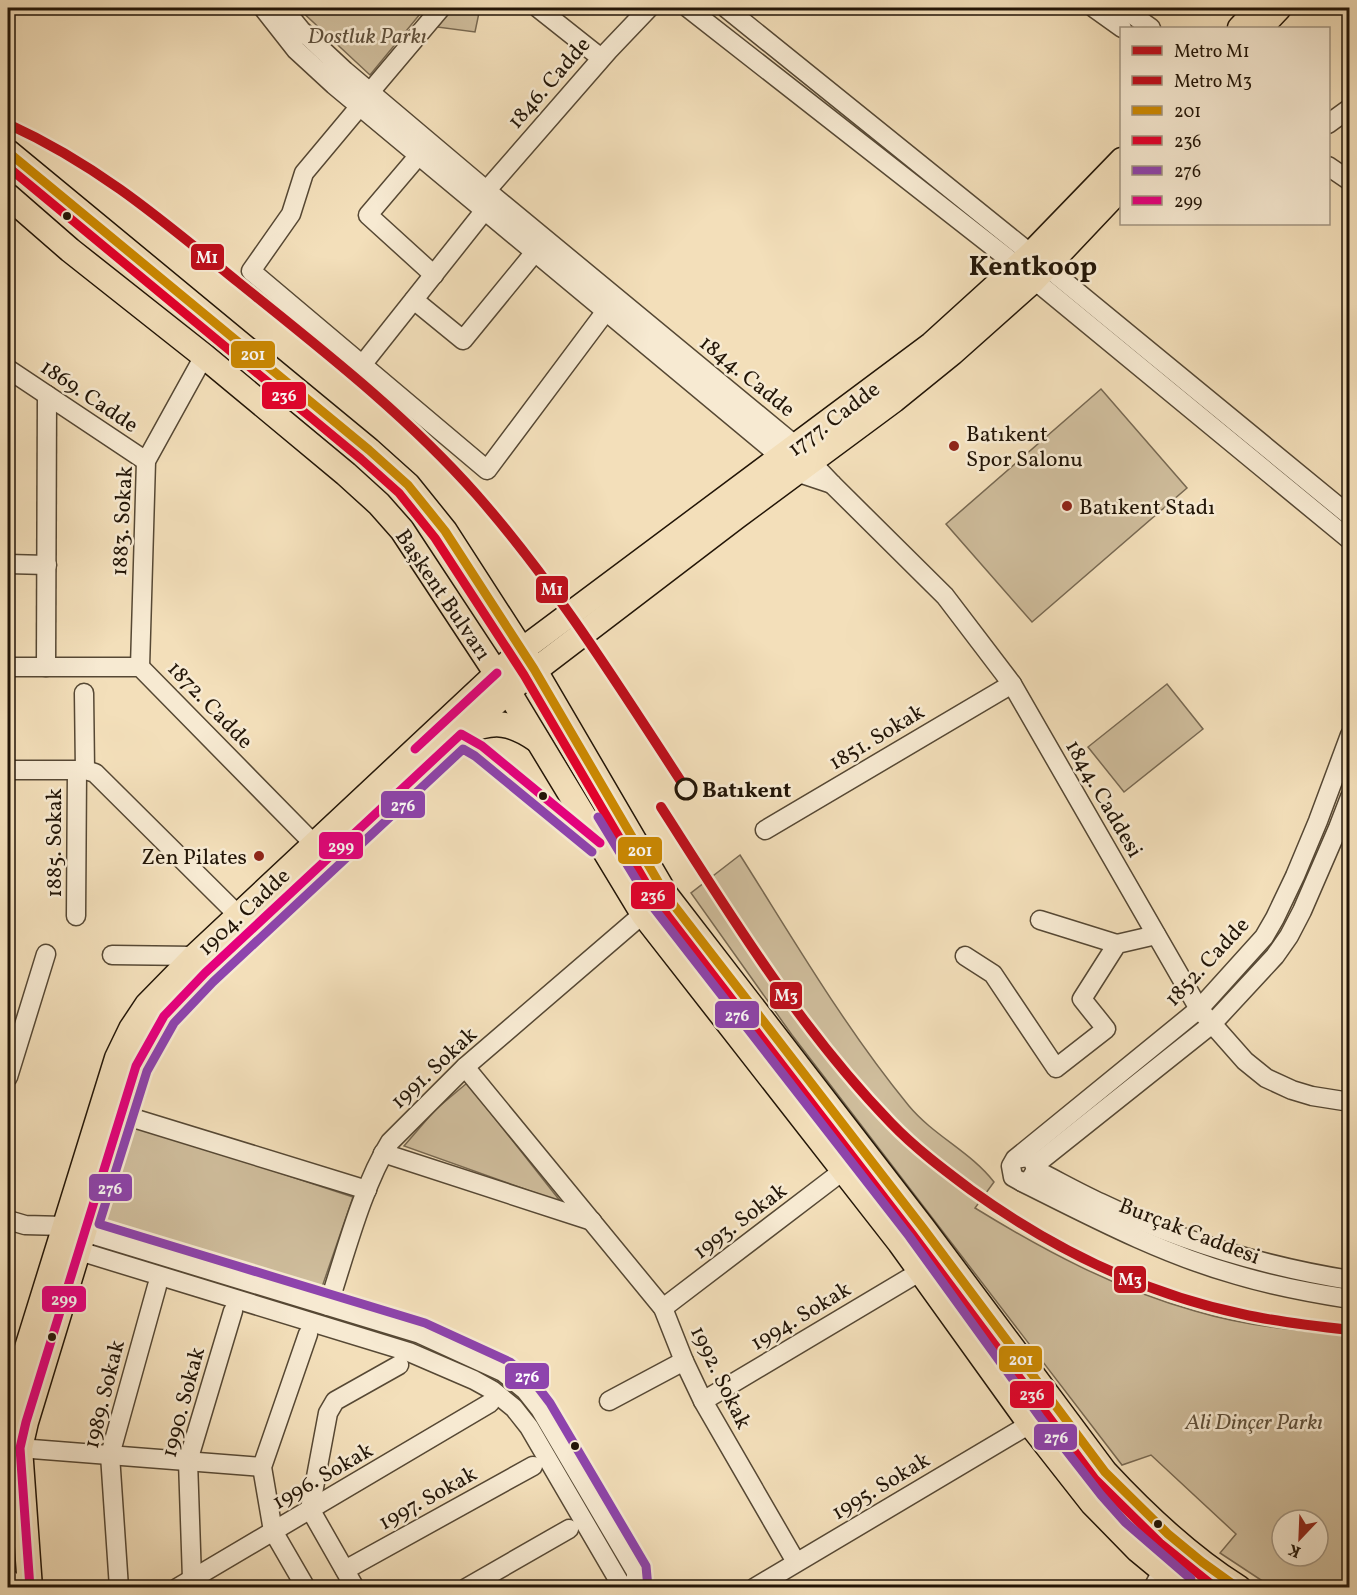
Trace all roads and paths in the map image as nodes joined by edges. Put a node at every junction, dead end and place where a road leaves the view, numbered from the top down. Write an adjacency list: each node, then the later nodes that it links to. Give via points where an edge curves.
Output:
1 (263, 8): 17 (street, 1844. Cadde, via 296,50)
2 (284, 8): 17 (street, 1844. Cadde)
3 (441, 8): 17 (street)
4 (538, 8): 16 (street)
5 (649, 8): 16 (street, 1846. Cadde)
6 (688, 8): 29 (street, via 914,184)
7 (726, 8): 29 (street)
8 (1094, 8): 12 (street)
9 (1123, 8): 13 (street)
10 (1259, 8): 14 (main road)
11 (1278, 8): 15 (main road)
12 (1121, 27)
13 (1150, 27)
14 (1241, 27)
15 (1261, 27)
16 (601, 58): 27 (street, 1846. Cadde)
17 (365, 99): 21 (street, 1844. Cadde); 27 (street, 1844. Cadde); 34 (street, via 304,173 291,214 250,271)
18 (1350, 108): 19 (street)
19 (1330, 123)
20 (8, 152): 44 (main road, Başkent Bulvarı, via 390,469 433,515)
21 (419, 155): 27 (street, 1844. Cadde); 30 (street, via 368,215)
22 (1120, 162): 29 (main road, 1777. Cadde)
23 (1330, 167): 24 (street)
24 (1350, 181)
25 (1120, 189): 29 (main road, 1777. Cadde)
26 (8, 196): 33 (main road, Başkent Bulvarı)
27 (482, 201): 28 (street, 1844. Cadde); 30 (street, 1846. Cadde); 37 (street, 1844. Cadde)
28 (535, 252): 31 (street, via 463,340); 32 (street, 1844. Cadde)
29 (1032, 267): 37 (main road, 1777. Cadde, via 936,366); 40 (street); 41 (street)
30 (434, 275): 31 (street, 1846. Cadde)
31 (414, 300): 34 (street, 1846. Cadde)
32 (606, 311): 34 (street, via 487,470); 37 (street, 1844. Cadde)
33 (204, 356): 38 (street, 1883. Sokak); 50 (main road, Başkent Bulvarı, via 363,488 392,517)
34 (362, 365)
35 (8, 369): 36 (street, 1869. Cadde)
36 (47, 395): 38 (street, 1869. Cadde); 43 (street)
37 (796, 459): 39 (street, 1844. Cadde); 45 (main road, 1777. Cadde); 46 (main road, 1777. Cadde)
38 (146, 461): 49 (street, 1883. Sokak)
39 (832, 484): 51 (street, 1844. Caddesi, via 945,596)
40 (1350, 516)
41 (1350, 540)
42 (8, 564): 43 (street)
43 (47, 565): 48 (street)
44 (501, 617): 45 (main road, via 532,624); 46 (main road, Başkent Bulvarı)
45 (564, 619): 46 (main road, 1777. Cadde)
46 (528, 660): 50 (main road); 124 (main road, Başkent Bulvarı, via 666,895 1105,1472 1185,1550)
47 (8, 667): 48 (street, 1872. Cadde)
48 (46, 667): 49 (street, 1872. Cadde)
49 (140, 667): 61 (street, 1872. Cadde)
50 (502, 682): 53 (main road, 1904. Cadde); 55 (main road, Başkent Bulvarı); 61 (main road, 1904. Cadde)
51 (1012, 684): 59 (street, 1851. Sokak); 66 (street, 1844. Caddesi)
52 (84, 693): 57 (street, 1885. Sokak)
53 (461, 734): 55 (main road, via 499,723); 77 (main road, 1904. Cadde, via 164,1016 136,1066)
54 (1350, 735): 72 (street, 1852. Cadde, via 1318,821 1275,918 1260,942)
55 (538, 741): 62 (main road, Başkent Bulvarı)
56 (8, 770): 57 (street)
57 (81, 770): 63 (street, via 98,774); 64 (street, 1885. Sokak)
58 (1350, 797): 60 (street, 1852. Cadde)
59 (765, 830)
60 (1344, 830): 73 (street, 1852. Cadde, via 1284,944)
61 (314, 844): 63 (main road, 1904. Cadde)
62 (643, 914): 74 (street, 1991. Sokak); 81 (main road, Başkent Bulvarı)
63 (238, 915): 70 (main road, 1904. Cadde)
64 (76, 916)
65 (1040, 920): 67 (street)
66 (1156, 935): 67 (street); 72 (street, 1844. Caddesi)
67 (1118, 944): 71 (street, via 1082,999 1106,1029 1056,1068 993,974)
68 (46, 954): 75 (street)
69 (112, 955): 70 (street)
70 (195, 956): 86 (main road, 1904. Cadde, via 147,1005 122,1048)
71 (965, 956)
72 (1199, 1009): 73 (street, 1844. Caddesi); 79 (street, 1852. Cadde)
73 (1212, 1024): 76 (street, 1844. Caddesi, via 1266,1078 1312,1096); 80 (street, 1852. Cadde)
74 (465, 1067): 78 (street, 1991. Sokak); 84 (street, 1992. Sokak)
75 (8, 1077)
76 (1350, 1102)
77 (120, 1114): 83 (street); 86 (main road, 1904. Cadde)
78 (383, 1153): 83 (street, 1991. Sokak); 84 (street)
79 (1015, 1160): 80 (street, via 1026,1157); 82 (street, via 1011,1173)
80 (1036, 1167): 82 (street, via 1033,1177); 88 (street, Burçak Caddesi, via 1102,1204 1210,1247 1270,1265)
81 (844, 1170): 87 (main road, Başkent Bulvarı); 92 (street, 1993. Sokak)
82 (1022, 1182): 90 (street, Burçak Caddesi, via 1092,1218 1215,1269)
83 (367, 1190): 91 (street, 1991. Sokak)
84 (592, 1221): 92 (street, 1992. Sokak)
85 (16, 1223): 86 (street)
86 (71, 1239): 91 (street); 100 (main road, 1904. Cadde); 115 (street, via 399,1348 492,1390 529,1427); 117 (main road, 1904. Cadde, via 20,1448)
87 (921, 1271): 98 (street, 1994. Sokak); 101 (main road, Başkent Bulvarı)
88 (1350, 1280)
89 (157, 1286): 103 (street, 1989. Sokak)
90 (1350, 1299)
91 (328, 1306): 115 (street, via 420,1334 494,1367 518,1384 540,1409 636,1572)
92 (663, 1308): 95 (street, 1992. Sokak)
93 (233, 1311): 104 (street, 1990. Sokak)
94 (308, 1334): 106 (street)
95 (684, 1361): 97 (street); 98 (street, 1992. Sokak)
96 (399, 1365): 107 (street, via 331,1406)
97 (609, 1401)
98 (703, 1401): 110 (street, 1992. Sokak)
99 (490, 1403): 107 (street, 1996. Sokak)
100 (8, 1409)
101 (1030, 1424): 110 (street, 1995. Sokak); 112 (main road, Başkent Bulvarı)
102 (32, 1449): 103 (street)
103 (110, 1455): 104 (street); 118 (street, 1989. Sokak)
104 (188, 1461): 106 (street); 114 (street, 1990. Sokak)
105 (533, 1466): 111 (street, 1997. Sokak)
106 (262, 1467): 109 (street)
107 (310, 1509): 109 (street, 1996. Sokak); 111 (street)
108 (569, 1529): 121 (street)
109 (273, 1531): 114 (street, 1996. Sokak); 119 (street)
110 (796, 1562): 122 (street, 1995. Sokak)
111 (345, 1570): 120 (street)
112 (1157, 1579): 123 (main road, Başkent Bulvarı)
113 (8, 1582): 116 (main road)
114 (185, 1583)
115 (624, 1586)
116 (8, 1587)
117 (30, 1587)
118 (119, 1587)
119 (306, 1587)
120 (355, 1587)
121 (466, 1587)
122 (754, 1587)
123 (1184, 1587)
124 (1239, 1587)

